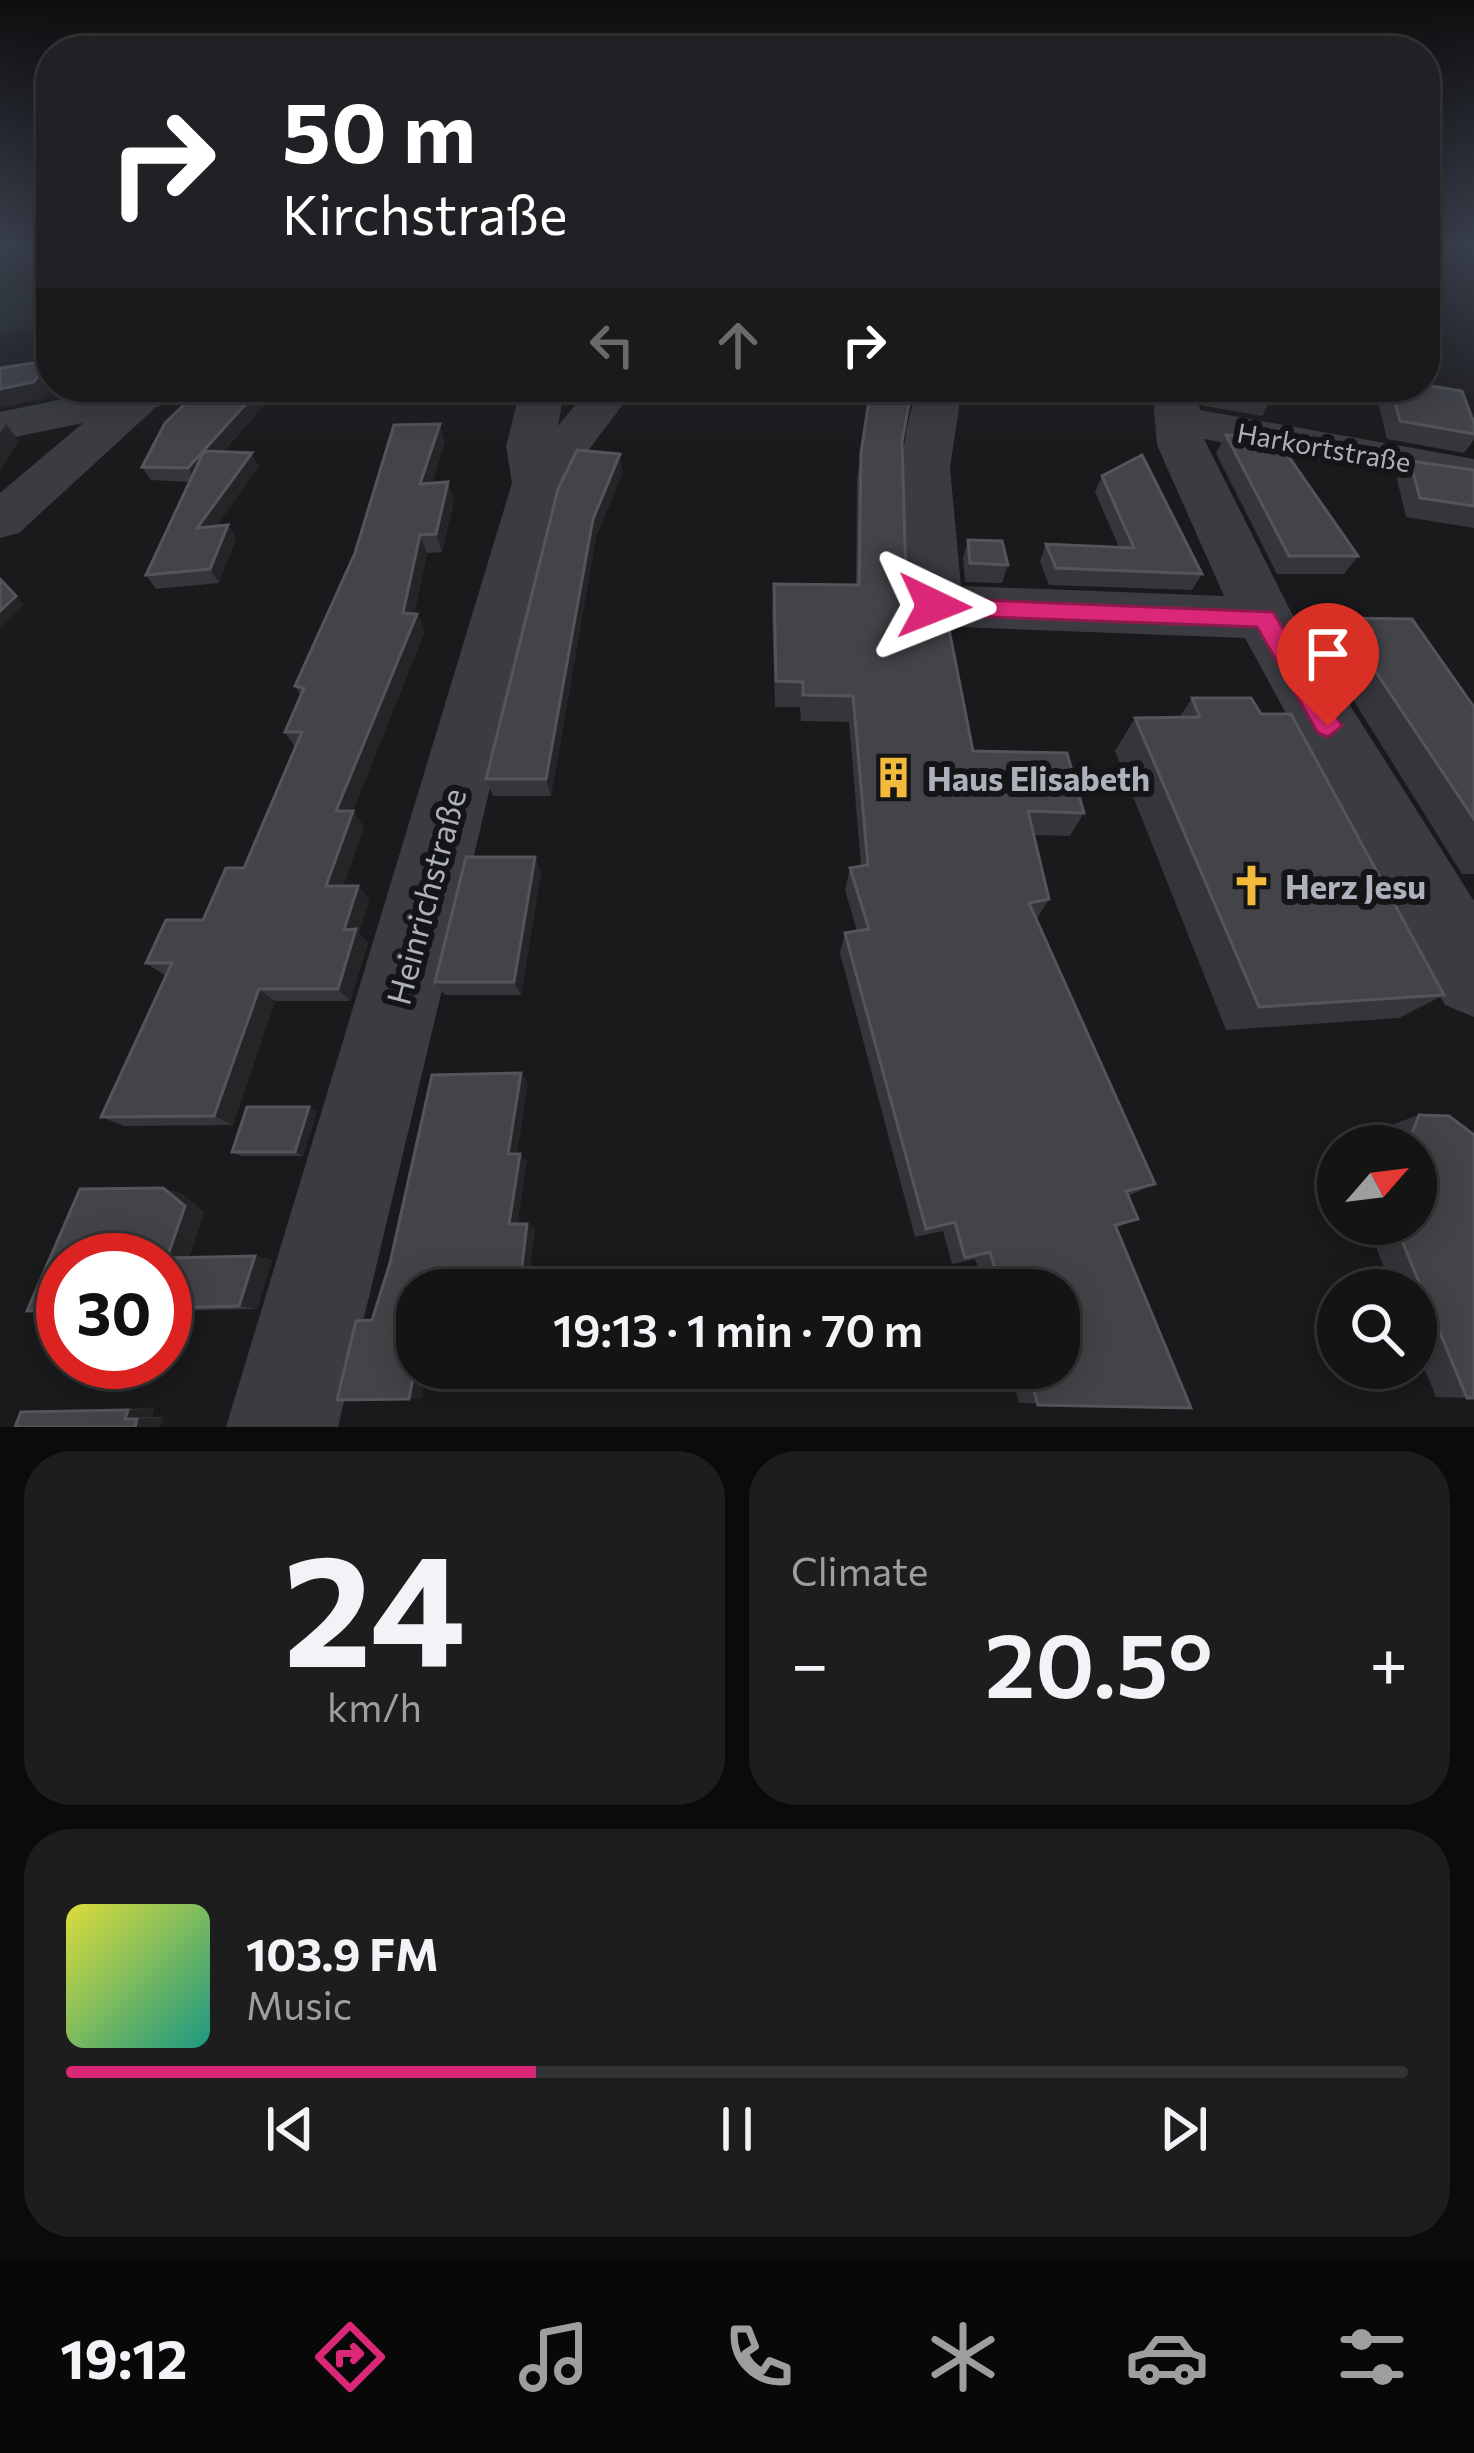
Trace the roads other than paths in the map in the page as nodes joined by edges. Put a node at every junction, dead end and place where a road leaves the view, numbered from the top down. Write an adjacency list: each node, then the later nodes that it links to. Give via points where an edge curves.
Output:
1 (107, 402): 7 (street)
2 (140, 402): 10 (street)
3 (540, 402): 9 (street, via 530,446)
4 (602, 402): 9 (street, Heinrichstraße)
5 (934, 402): 11 (street, via 925,491 934,606)
6 (1174, 403): 8 (street, Harkortstraße); 11 (street)
7 (0, 426)
8 (1474, 474)
9 (537, 483): 13 (street, Heinrichstraße)
10 (0, 521)
11 (1264, 618): 12 (street)
12 (1474, 976)
13 (282, 1427)

